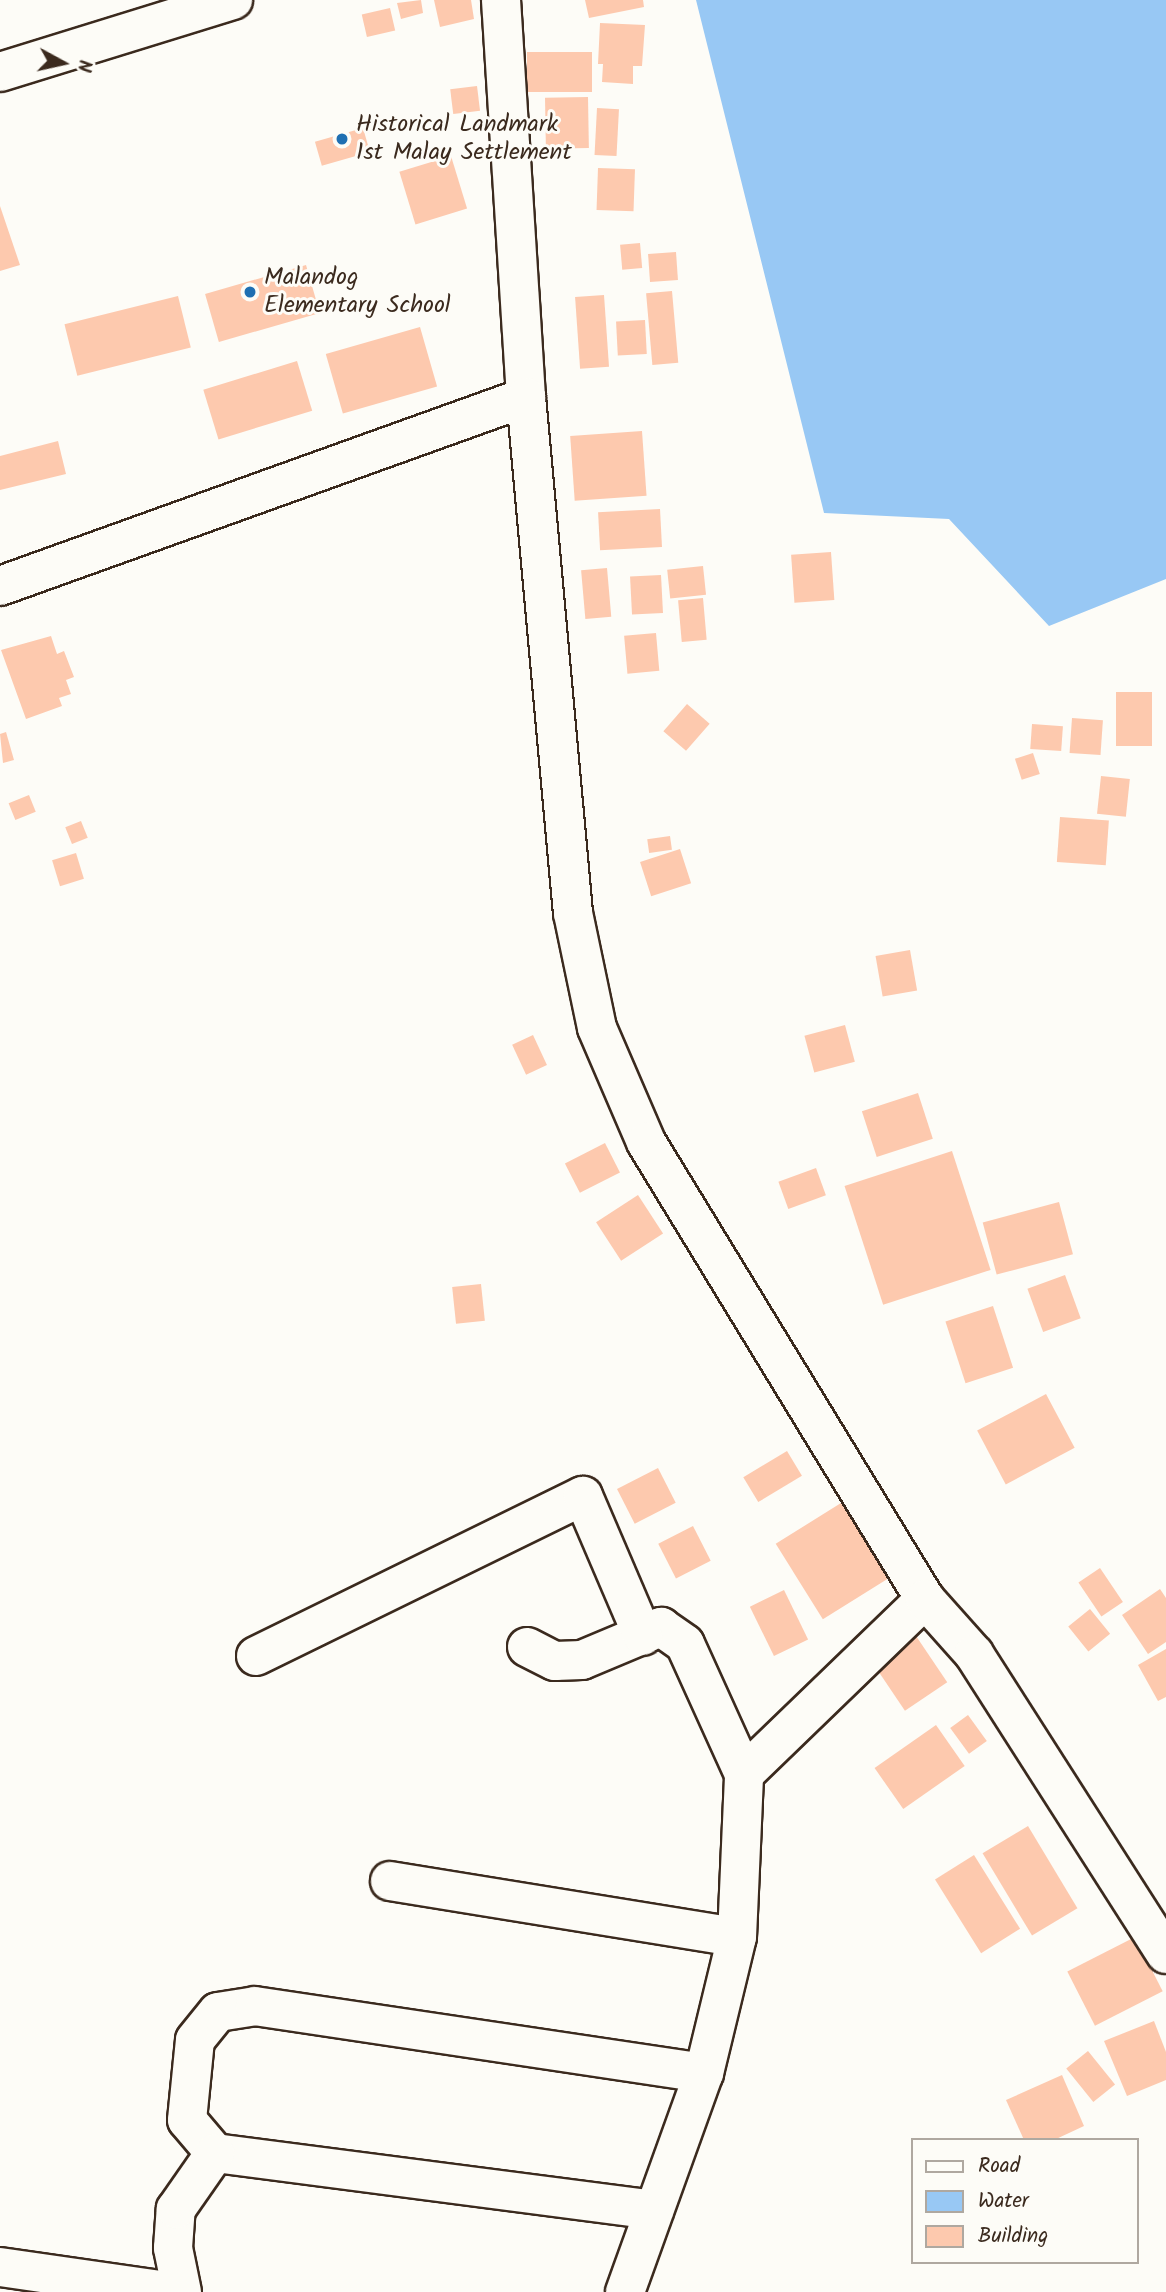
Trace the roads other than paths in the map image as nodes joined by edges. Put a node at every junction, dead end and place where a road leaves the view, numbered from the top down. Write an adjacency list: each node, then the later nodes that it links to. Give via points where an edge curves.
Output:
1 (233, 0): 3 (street)
2 (501, 0): 4 (street)
3 (0, 72)
4 (526, 397): 5 (street); 6 (street, via 573,913 597,1028 646,1142)
5 (0, 586)
6 (925, 1599): 10 (street); 13 (street, via 974,1654)
7 (643, 1636): 8 (street, via 582,1660 555,1661); 9 (street, via 583,1496); 10 (street, via 661,1627 684,1644)
8 (527, 1647)
9 (256, 1656)
10 (744, 1774): 12 (street)
11 (390, 1881): 12 (street)
12 (737, 1937): 14 (street)
13 (1166, 1954)
14 (704, 2073): 15 (street, via 255,2006 218,2012 195,2040 187,2120); 16 (street)
15 (215, 2154): 16 (street); 19 (street, via 176,2209 173,2248)
16 (654, 2210): 20 (street)
17 (0, 2267): 18 (street)
18 (174, 2292)
19 (182, 2292)
20 (625, 2292)

